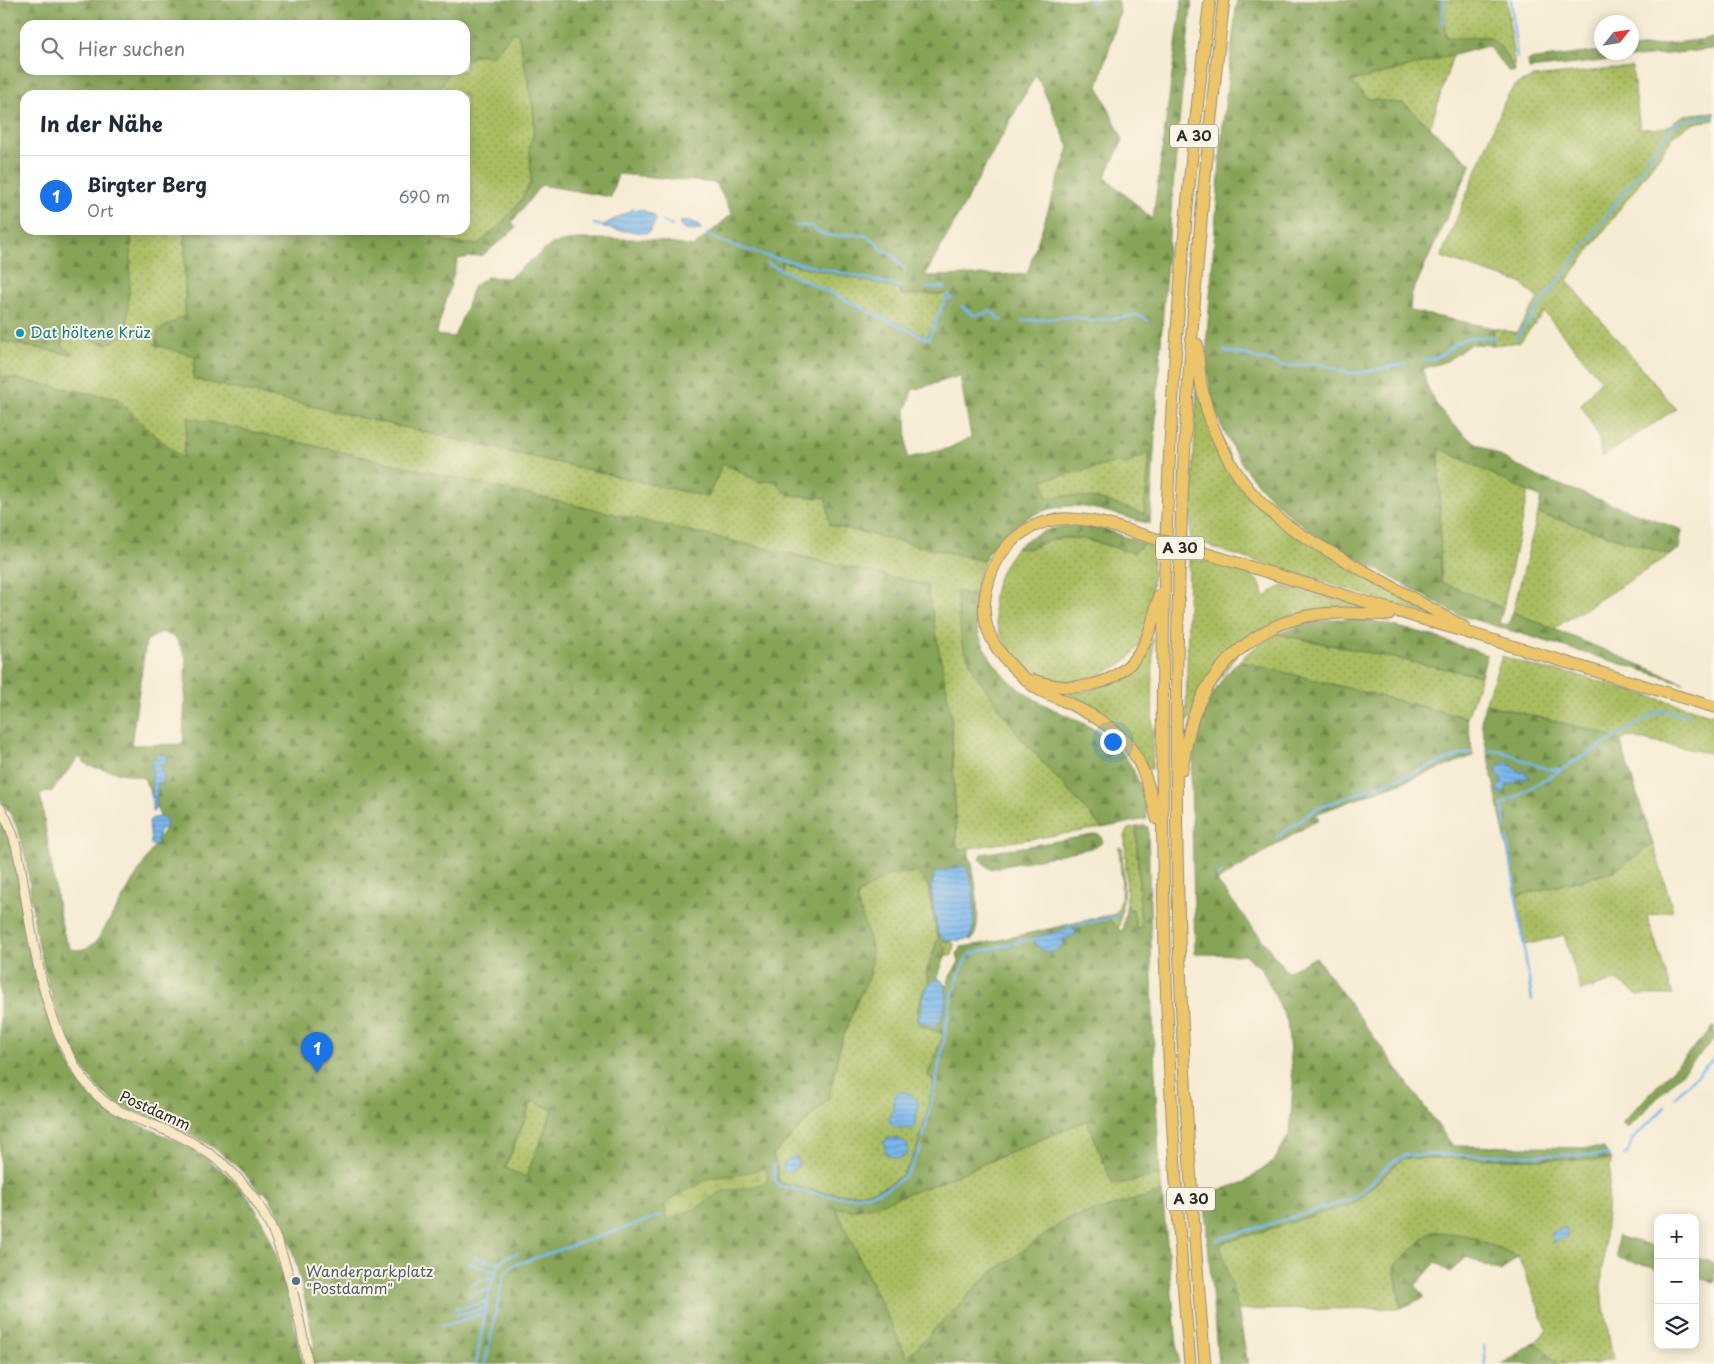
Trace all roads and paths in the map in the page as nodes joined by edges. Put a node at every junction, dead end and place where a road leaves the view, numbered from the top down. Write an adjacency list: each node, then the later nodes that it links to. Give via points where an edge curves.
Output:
1 (1210, 0): 4 (highway, A 30, via 1181,272)
2 (1224, 0): 3 (highway, A 30)
3 (1194, 304): 6 (highway, via 1200,376 1209,416 1217,439 1246,486 1282,521 1311,541); 9 (highway, A 30, via 1181,518)
4 (1164, 572): 7 (highway, via 1150,631 1139,653 1114,676 1099,683 1070,688 1052,686); 11 (highway, A 30)
5 (1406, 615): 6 (highway); 7 (highway, bridge, via 1133,532 1084,519 1059,519 1024,532 1005,548 991,571 984,613 987,626 999,652); 9 (highway, via 1311,615 1290,621 1244,646 1225,664 1199,702 1191,724)
6 (1481, 636): 8 (highway)
7 (1021, 674): 11 (highway, via 1033,686 1093,716 1122,738 1135,754)
8 (1714, 707)
9 (1177, 792): 14 (highway, A 30, via 1183,1043)
10 (0, 808): 12 (street, Postdamm, via 14,837 47,999 75,1067 103,1102 208,1153 250,1190 275,1236 295,1301)
11 (1158, 808): 13 (highway, A 30, via 1163,840 1165,971 1176,1193)
12 (308, 1364)
13 (1190, 1364)
14 (1205, 1364)

